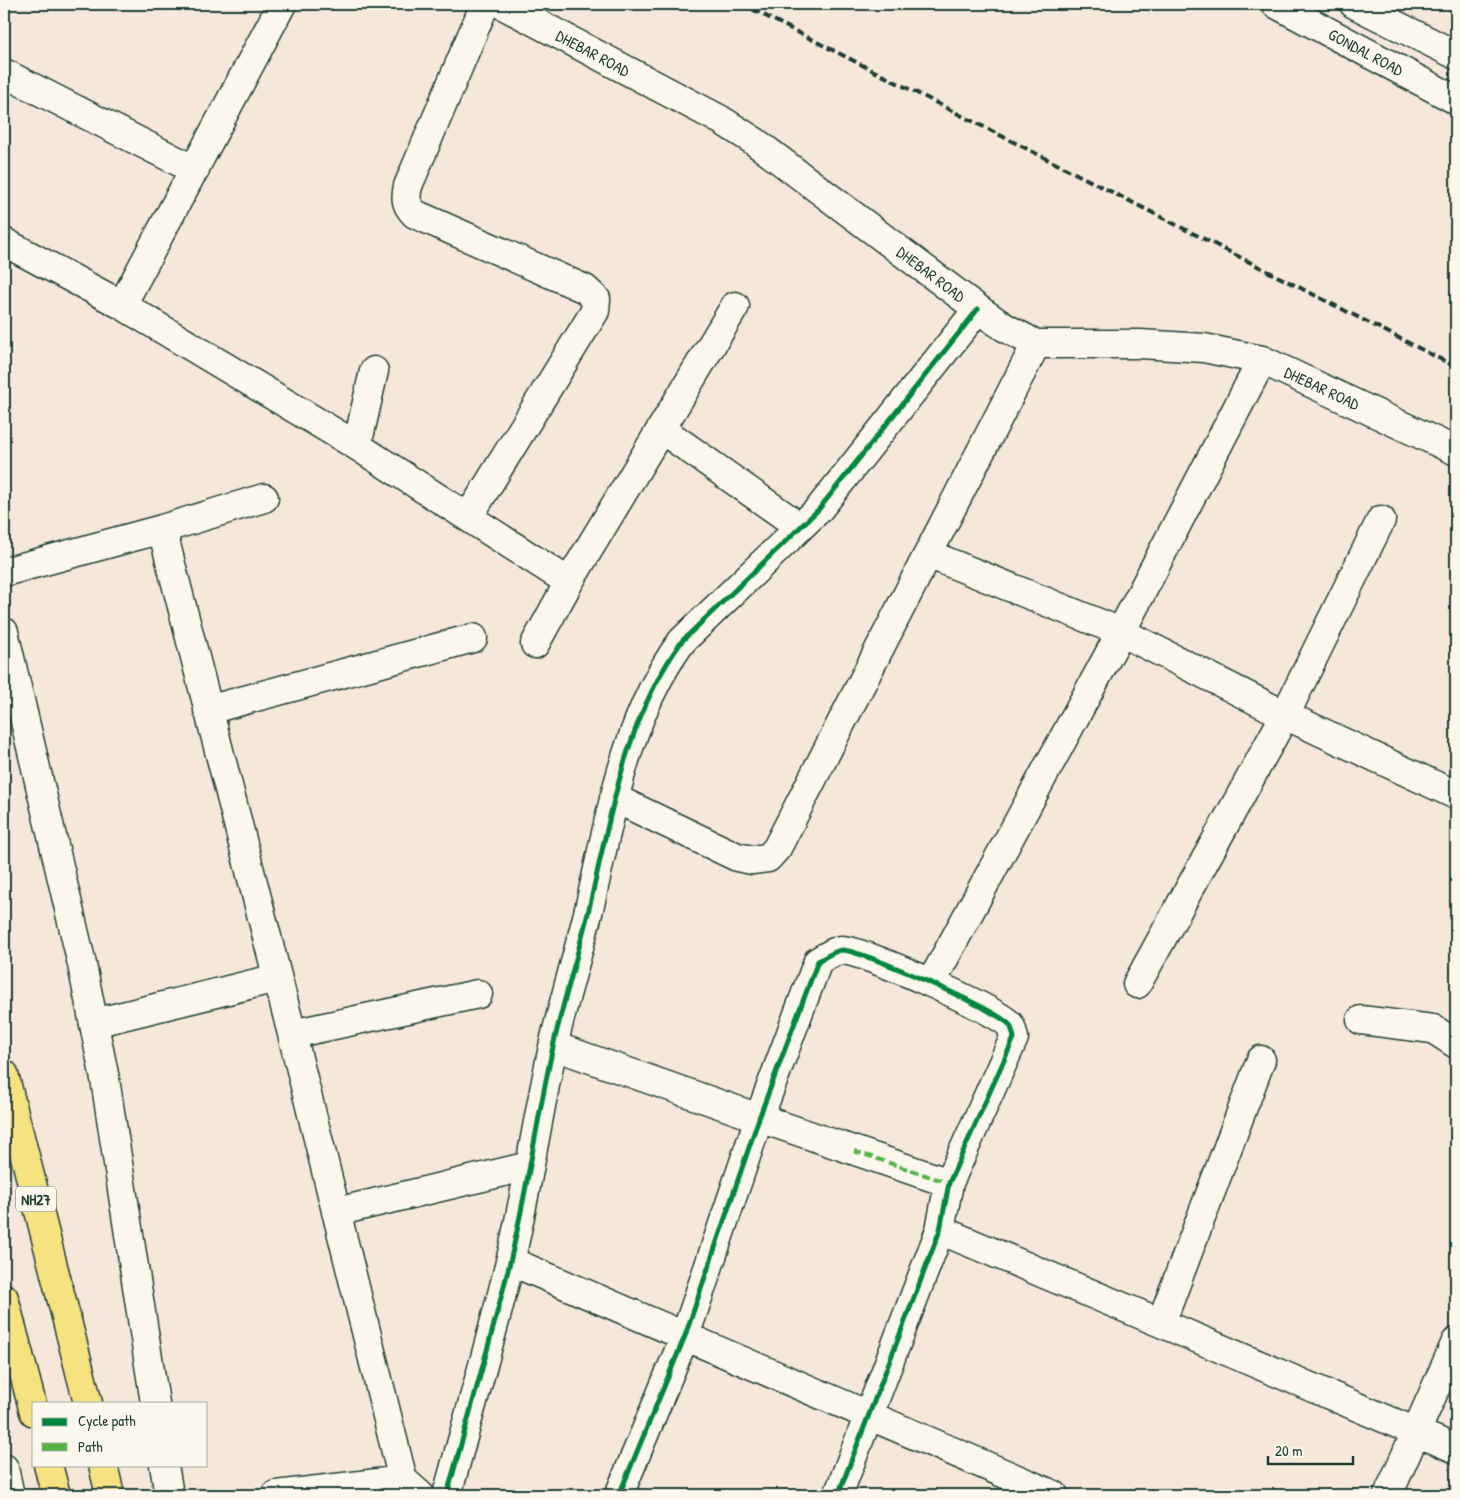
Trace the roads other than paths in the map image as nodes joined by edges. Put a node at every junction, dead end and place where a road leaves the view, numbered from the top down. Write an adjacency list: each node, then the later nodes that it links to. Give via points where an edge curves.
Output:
1 (485, 4): 21 (street, via 408,186 407,206 415,214 585,289 596,299 595,311 586,327)
2 (501, 4): 13 (street, DHEBAR ROAD, via 721,120 754,141)
3 (1276, 4): 8 (street, GONDAL ROAD)
4 (1354, 4): 6 (street)
5 (274, 6): 9 (street)
6 (1456, 55)
7 (4, 73): 9 (street)
8 (1456, 100)
9 (195, 170): 11 (street)
10 (4, 242): 11 (street)
11 (122, 305): 18 (street)
12 (735, 306): 17 (street)
13 (978, 309): 14 (street, DHEBAR ROAD); 23 (street, via 834,492)
14 (1036, 344): 15 (street, DHEBAR ROAD, via 1204,348); 25 (street)
15 (1262, 360): 19 (street, DHEBAR ROAD); 29 (street)
16 (374, 371): 18 (street)
17 (661, 429): 23 (street); 27 (street)
18 (357, 446): 21 (street)
19 (1456, 452)
20 (264, 498): 24 (street)
21 (469, 516): 27 (street)
22 (1381, 520): 33 (street)
23 (800, 527): 35 (street, via 697,625 666,662 650,693)
24 (162, 529): 26 (street); 32 (street)
25 (928, 554): 29 (street); 35 (street, via 777,848 768,858 752,860 737,857)
26 (4, 572)
27 (569, 582): 31 (street)
28 (4, 632): 41 (street)
29 (1121, 632): 33 (street); 37 (street)
30 (473, 638): 32 (street)
31 (535, 644)
32 (208, 710): 36 (street)
33 (1285, 715): 34 (street); 38 (street)
34 (1456, 795)
35 (614, 798): 44 (street)
36 (277, 978): 41 (street); 42 (street)
37 (931, 983): 47 (street, via 857,953 840,950 818,961); 49 (street, via 992,1013 1010,1025 1014,1038)
38 (1137, 984)
39 (478, 994): 42 (street)
40 (1361, 1020): 43 (street, via 1433,1029)
41 (94, 1023): 58 (street)
42 (292, 1034): 50 (street)
43 (1456, 1044)
44 (554, 1046): 47 (street); 48 (street)
45 (1260, 1060): 54 (street)
46 (4, 1074): 57 (highway, NH27)
47 (759, 1118): 49 (street); 55 (street)
48 (529, 1166): 50 (street); 52 (street)
49 (949, 1183): 51 (street)
50 (336, 1212): 67 (street)
51 (940, 1230): 54 (street); 60 (street)
52 (510, 1261): 55 (street); 73 (street)
53 (4, 1298): 59 (highway)
54 (1161, 1323): 61 (street)
55 (685, 1336): 60 (street); 74 (street)
56 (1456, 1342): 61 (street)
57 (88, 1402)
58 (155, 1402)
59 (32, 1404)
60 (868, 1415): 75 (street); 76 (street)
61 (1417, 1432): 62 (street); 77 (street)
62 (1456, 1449)
63 (48, 1466): 69 (highway)
64 (103, 1466): 70 (highway)
65 (164, 1466): 71 (street)
66 (4, 1468): 68 (street)
67 (411, 1488): 72 (street)
68 (10, 1495)
69 (56, 1495)
70 (110, 1495)
71 (169, 1495)
72 (276, 1495)
73 (447, 1495)
74 (619, 1495)
75 (838, 1495)
76 (1054, 1495)
77 (1388, 1495)

